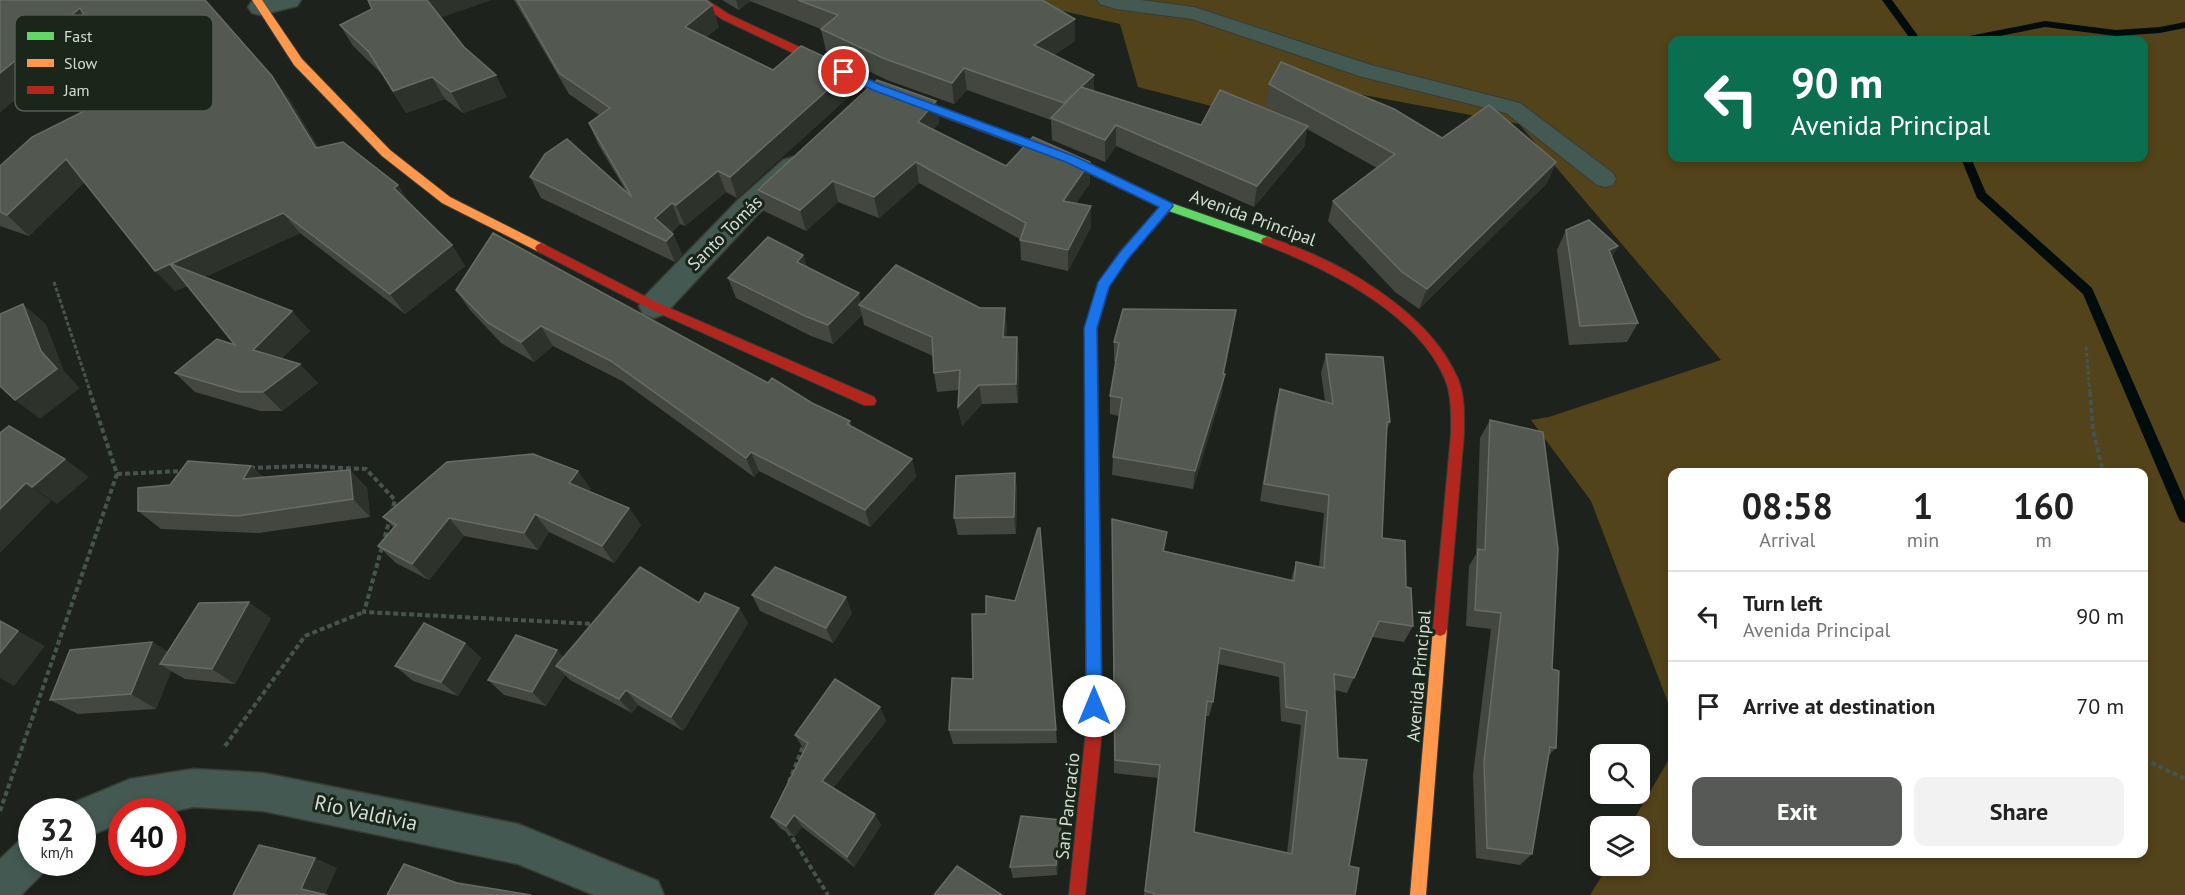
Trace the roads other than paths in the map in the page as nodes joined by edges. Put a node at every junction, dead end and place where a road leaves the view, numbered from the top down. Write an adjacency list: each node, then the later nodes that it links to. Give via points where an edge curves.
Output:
1 (288, 0): 4 (street)
2 (699, 0): 7 (street, Avenida Principal, via 869,96 1070,159)
3 (1107, 0): 6 (lane, via 1194,13 1366,71 1513,108)
4 (259, 4): 8 (street, via 298,62 342,110 386,153 446,200)
5 (811, 150): 8 (street, Santo Tomás, via 748,207)
6 (1605, 179)
7 (1167, 206): 14 (street, San Pancracio, via 1103,285 1091,328 1094,730); 15 (street, Avenida Principal, via 1300,252 1356,283 1410,322 1438,352 1452,380 1458,419 1455,465)
8 (654, 306): 9 (street)
9 (870, 401)
10 (96, 813): 13 (street, Río Valdivia, via 130,799 193,788 263,792 518,844)
11 (18, 870): 12 (street)
12 (0, 887)
13 (644, 895)
14 (1077, 895)
15 (1418, 895)

